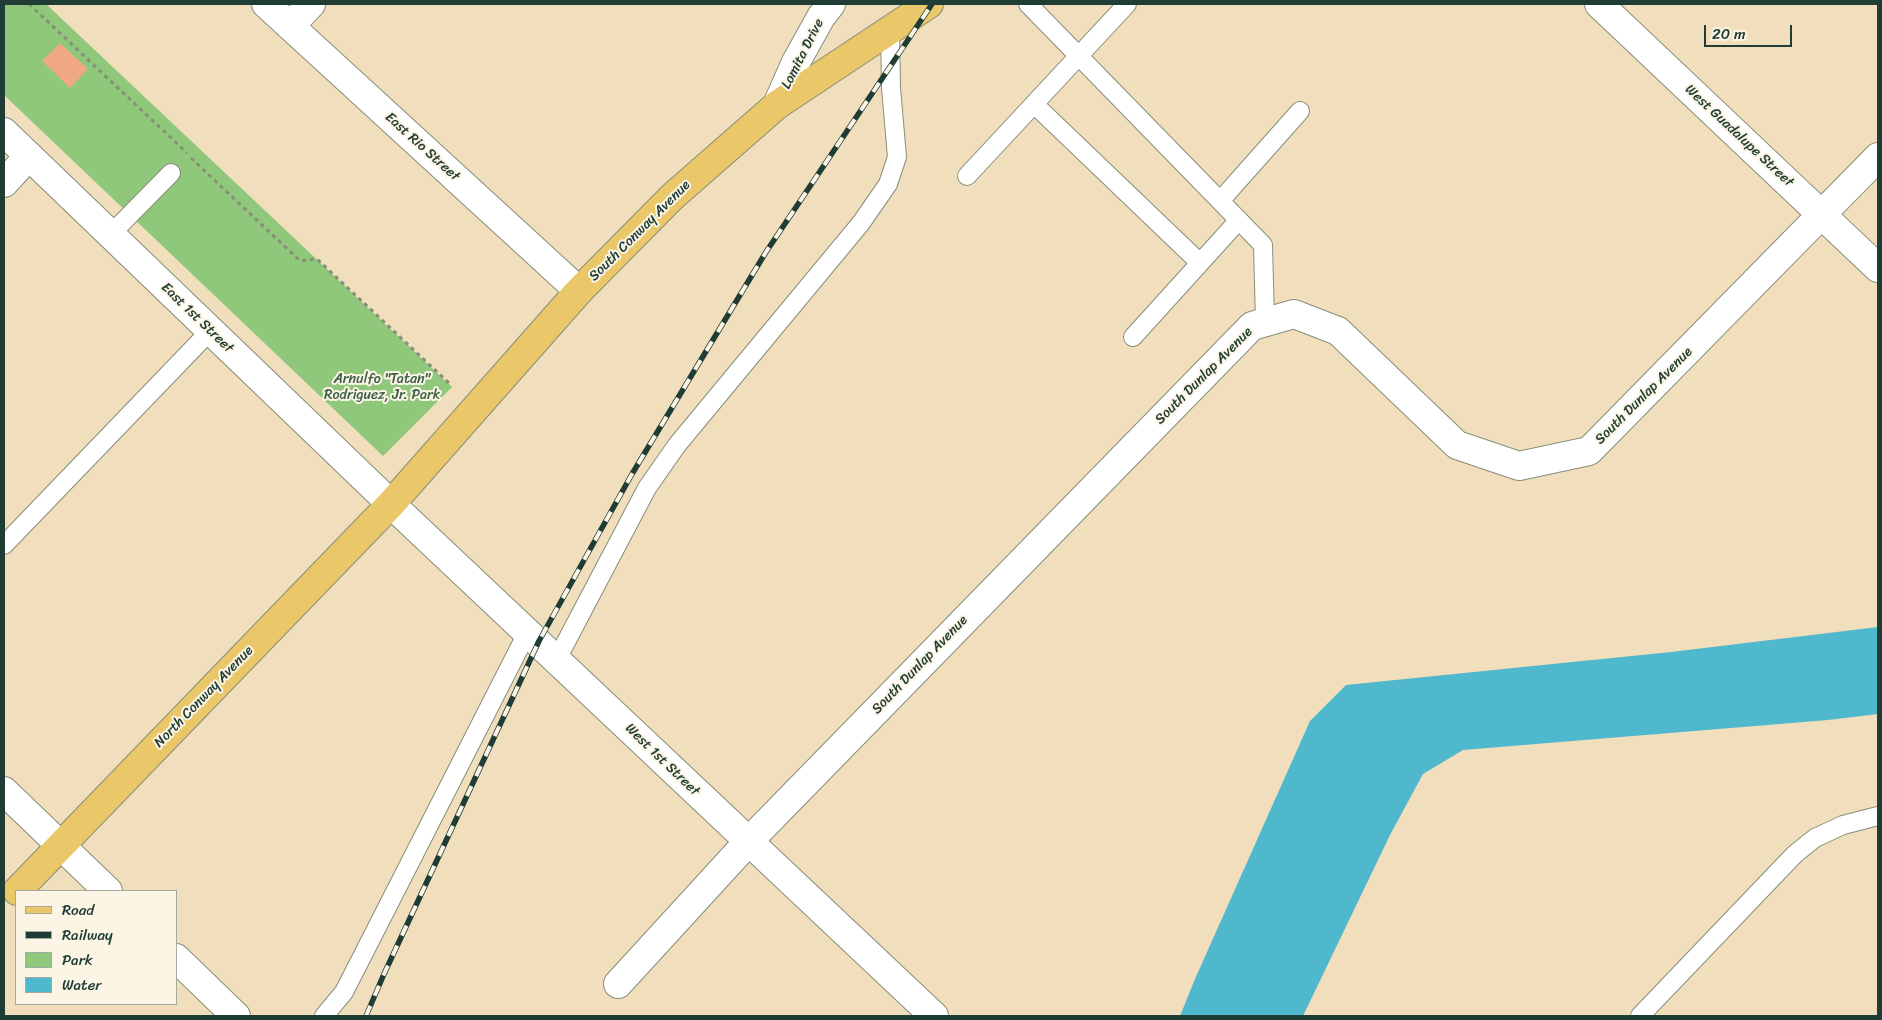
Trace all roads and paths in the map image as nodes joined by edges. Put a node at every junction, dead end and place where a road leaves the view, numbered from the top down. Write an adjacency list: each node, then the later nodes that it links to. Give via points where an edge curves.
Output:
1 (29, 4): 31 (path, via 300,261 317,260)
2 (266, 4): 9 (street, East Rio Street)
3 (311, 4): 9 (street)
4 (831, 4): 13 (street, Lomita Drive, via 796,62)
5 (929, 4): 10 (main road, South Conway Avenue)
6 (1028, 4): 11 (lane)
7 (1127, 4): 11 (lane)
8 (1599, 4): 22 (street, West Guadalupe Street)
9 (290, 26): 27 (street, East Rio Street)
10 (890, 30): 13 (main road, South Conway Avenue); 35 (lane, via 890,88 897,157 888,184 861,222 677,445 647,488)
11 (1078, 55): 12 (lane); 21 (lane)
12 (1034, 104): 19 (lane); 25 (lane)
13 (777, 105): 27 (main road, South Conway Avenue, via 672,197)
14 (1300, 111): 21 (lane)
15 (4, 132): 16 (street, East 1st Street)
16 (29, 156): 20 (street); 24 (street, East 1st Street)
17 (1878, 157): 22 (street, South Dunlap Avenue)
18 (171, 173): 24 (lane)
19 (967, 176)
20 (4, 183)
21 (1220, 201): 23 (lane)
22 (1822, 215): 26 (street, West Guadalupe Street); 28 (street, South Dunlap Avenue, via 1589,452 1519,466 1457,445 1338,330 1294,314)
23 (1239, 220): 25 (lane); 28 (lane, via 1263,246)
24 (111, 234): 29 (street, East 1st Street)
25 (1200, 263): 30 (lane)
26 (1878, 268)
27 (579, 291): 32 (main road, South Conway Avenue)
28 (1265, 322): 38 (street, South Dunlap Avenue, via 1252,326 1245,333)
29 (211, 330): 32 (street, East 1st Street); 33 (lane)
30 (1133, 337)
31 (450, 384)
32 (391, 504): 34 (street, West 1st Street); 39 (main road, North Conway Avenue)
33 (4, 546)
34 (528, 632): 35 (street, West 1st Street); 47 (lane, via 344,992)
35 (557, 659): 38 (street, West 1st Street)
36 (4, 791): 39 (street)
37 (1878, 816): 49 (lane, via 1843,825 1815,838 1795,854)
38 (748, 842): 45 (street, South Dunlap Avenue); 48 (street, West 1st Street)
39 (61, 845): 40 (main road, North Conway Avenue); 41 (street)
40 (19, 890)
41 (107, 890)
42 (15, 894): 43 (main road, North Conway Avenue)
43 (4, 905)
44 (178, 960): 46 (street)
45 (618, 984)
46 (236, 1016)
47 (324, 1016)
48 (934, 1016)
49 (1640, 1016)

